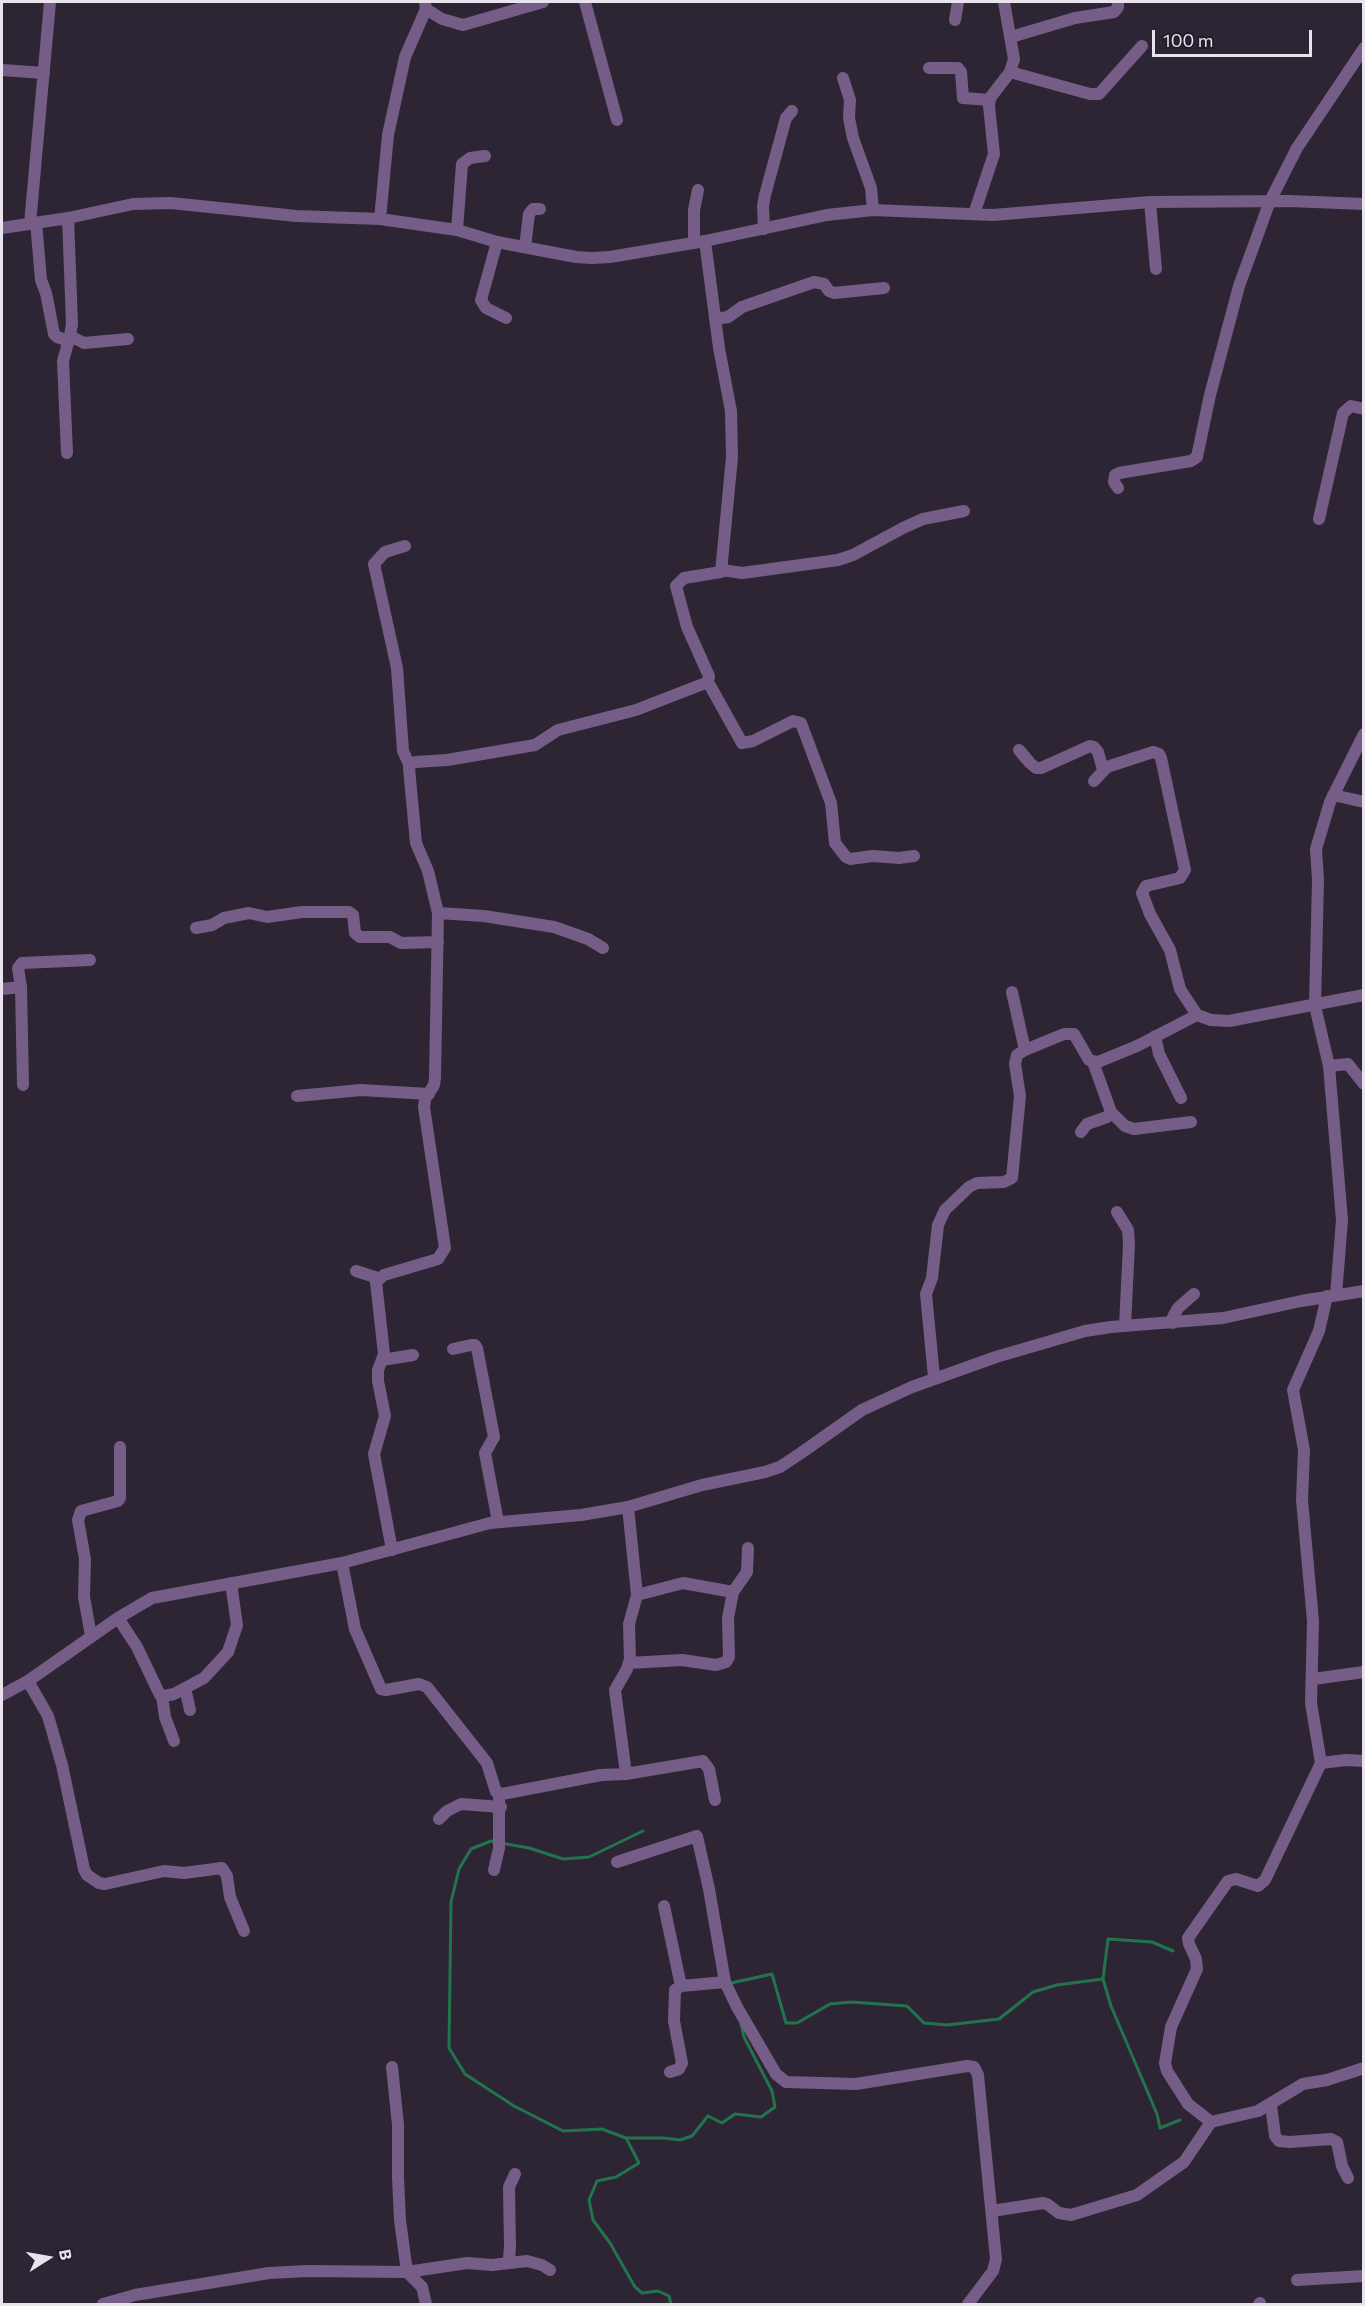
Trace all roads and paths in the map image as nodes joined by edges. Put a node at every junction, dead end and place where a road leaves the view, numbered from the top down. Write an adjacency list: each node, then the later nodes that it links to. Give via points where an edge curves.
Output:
1 (50, 2): 15 (street)
2 (543, 2): 7 (street, via 463,26 442,20)
3 (585, 2): 19 (street)
4 (958, 2): 8 (street)
5 (1004, 2): 9 (street)
6 (1118, 2): 9 (street, via 1114,12 1075,18)
7 (425, 5): 29 (street, via 405,57 388,135)
8 (955, 20)
9 (1011, 37): 14 (street, via 1014,59)
10 (1142, 46): 14 (street, via 1099,94)
11 (1364, 48): 22 (street, via 1297,147)
12 (928, 68): 17 (street, via 958,68 963,98)
13 (2, 70): 15 (street)
14 (1010, 72): 17 (street)
15 (44, 73): 30 (street)
16 (843, 78): 26 (street, via 850,100 853,138 871,188)
17 (990, 100): 27 (street, via 994,154)
18 (792, 111): 32 (street, via 786,118 765,195)
19 (617, 120)
20 (485, 156): 33 (street, via 470,158 462,164)
21 (698, 190): 35 (street, via 694,210)
22 (1270, 201): 23 (street); 24 (street); 45 (street, via 1239,285 1197,457 1119,472 1113,482)
23 (1150, 202): 27 (street); 37 (street)
24 (1364, 204)
25 (540, 209): 36 (street, via 533,208 530,214)
26 (873, 210): 27 (street); 32 (street)
27 (974, 214)
28 (68, 218): 29 (street, via 154,202 296,216); 30 (street); 41 (street)
29 (380, 219): 33 (street)
30 (33, 223): 31 (street); 41 (street, via 54,334)
31 (2, 228)
32 (764, 229): 35 (street)
33 (457, 230): 34 (street)
34 (497, 242): 36 (street); 39 (street, via 481,300 486,308)
35 (700, 242): 36 (street, via 592,258); 40 (street)
36 (525, 247)
37 (1156, 269)
38 (884, 288): 40 (street, via 834,293 824,284 814,282)
39 (506, 318)
40 (715, 319): 49 (street, via 732,435)
41 (70, 339): 42 (street, via 84,343); 44 (street, via 63,361)
42 (128, 339)
43 (1364, 409): 47 (street, via 1351,406 1343,413)
44 (67, 453)
45 (1118, 488)
46 (964, 511): 49 (street, via 923,519 838,560 742,573)
47 (1319, 519)
48 (405, 546): 53 (street, via 385,552 374,564 397,668 402,751)
49 (722, 570): 50 (street, via 714,575 684,578 676,586 687,627 710,676)
50 (708, 682): 53 (street, via 636,710 558,730 535,745); 58 (street, via 742,743 793,721 801,723 831,803 835,843 846,857)
51 (1364, 734): 56 (street)
52 (1018, 750): 54 (street, via 1036,768 1041,768 1094,747)
53 (410, 766): 59 (street, via 408,781 416,843 428,871)
54 (1103, 770): 55 (street); 69 (street, via 1153,752 1161,758 1185,870 1180,878 1146,886 1142,893 1170,950 1180,989)
55 (1094, 781)
56 (1333, 795): 57 (street); 68 (street, via 1316,849)
57 (1364, 801)
58 (914, 856)
59 (438, 913): 61 (street); 62 (street, via 554,927)
60 (196, 928): 61 (street, via 249,913 267,917 349,912 360,937 390,938 401,943)
61 (438, 942): 76 (street, via 435,1078)
62 (603, 948)
63 (90, 960): 64 (street, via 22,963 18,968)
64 (21, 987): 65 (street); 75 (street)
65 (2, 989)
66 (1012, 992): 71 (street)
67 (1364, 995): 68 (street)
68 (1315, 1006): 69 (street, via 1229,1021); 73 (street)
69 (1197, 1015): 70 (street)
70 (1155, 1036): 72 (street); 78 (street, via 1159,1054)
71 (1025, 1050): 72 (street, via 1074,1034); 93 (street, via 1015,1059 1020,1096 1011,1178 969,1187 945,1210 938,1225 932,1278 926,1294)
72 (1093, 1062): 79 (street)
73 (1329, 1066): 74 (street, via 1348,1064); 87 (street, via 1342,1220)
74 (1364, 1084)
75 (23, 1085)
76 (429, 1094): 77 (street, via 361,1090); 84 (street, via 424,1102 425,1115 445,1248 438,1259)
77 (297, 1096)
78 (1181, 1098)
79 (1111, 1112): 80 (street, via 1134,1129); 81 (street, via 1107,1118 1087,1124)
80 (1191, 1122)
81 (1081, 1132)
82 (1118, 1212): 89 (street, via 1128,1230 1129,1244)
83 (356, 1271): 84 (street)
84 (378, 1278): 92 (street)
85 (1364, 1291): 87 (street)
86 (1194, 1294): 88 (street, via 1178,1308)
87 (1331, 1296): 88 (street, via 1223,1318); 107 (street, via 1293,1390 1304,1450 1302,1500 1313,1621)
88 (1173, 1323): 89 (street)
89 (1125, 1326): 93 (street, via 1085,1331)
90 (453, 1349): 96 (street, via 471,1345 477,1348 494,1437 485,1453)
91 (413, 1355): 92 (street)
92 (382, 1360): 98 (street, via 378,1381 384,1420 374,1454)
93 (934, 1377): 95 (street, via 862,1410 773,1470 702,1485)
94 (120, 1447): 104 (street, via 120,1498 81,1511 78,1520 86,1559 84,1597)
95 (628, 1507): 96 (street); 102 (street)
96 (498, 1522): 98 (street)
97 (748, 1548): 101 (street, via 747,1572)
98 (392, 1550): 99 (street)
99 (342, 1563): 100 (street); 117 (street, via 355,1629 381,1689 428,1686 487,1763)
100 (231, 1583): 103 (street, via 152,1598); 109 (street, via 237,1625 228,1652 204,1678)
101 (733, 1592): 102 (street, via 683,1583); 105 (street, via 726,1662)
102 (637, 1596): 105 (street, via 629,1624)
103 (118, 1618): 104 (street); 111 (street)
104 (91, 1636): 108 (street)
105 (629, 1663): 116 (street, via 615,1690)
106 (1364, 1672): 107 (street)
107 (1312, 1679): 115 (street, via 1311,1703)
108 (28, 1680): 110 (street); 124 (street, via 48,1716 87,1875 105,1884 164,1871 184,1873 222,1868)
109 (184, 1688): 111 (street); 112 (street)
110 (2, 1695)
111 (162, 1696): 113 (street)
112 (190, 1710)
113 (174, 1741)
114 (1364, 1761): 115 (street)
115 (1321, 1763): 131 (street, via 1265,1880 1258,1886 1236,1879 1228,1881 1188,1938 1197,1969 1171,2027 1165,2063 1188,2104)
116 (626, 1774): 117 (street); 118 (street, via 703,1761 709,1769)
117 (499, 1793): 119 (street)
118 (715, 1800)
119 (501, 1807): 120 (street, via 461,1804); 122 (street)
120 (439, 1819)
121 (617, 1862): 125 (street, via 698,1836)
122 (494, 1870)
123 (664, 1906): 126 (street)
124 (244, 1931)
125 (725, 1982): 126 (street); 134 (street, via 776,2074 786,2082 856,2084 974,2067)
126 (681, 1986): 129 (street, via 675,1990 674,2001 682,2062 679,2069)
127 (392, 2067): 137 (street, via 400,2220)
128 (1364, 2068): 130 (street, via 1303,2084)
129 (670, 2072)
130 (1271, 2105): 131 (street); 133 (street, via 1279,2141 1337,2142)
131 (1211, 2122): 134 (street, via 1184,2162 1137,2195 1071,2215 1043,2203)
132 (515, 2174): 135 (street, via 509,2187 510,2247)
133 (1348, 2178)
134 (992, 2211): 142 (street, via 995,2266)
135 (506, 2263): 136 (street, via 533,2262); 137 (street, via 467,2263)
136 (550, 2270)
137 (407, 2272): 140 (street, via 269,2273); 141 (street, via 422,2287)
138 (1364, 2276): 139 (street)
139 (1297, 2280)
140 (103, 2304)
141 (426, 2304)
142 (969, 2304)

